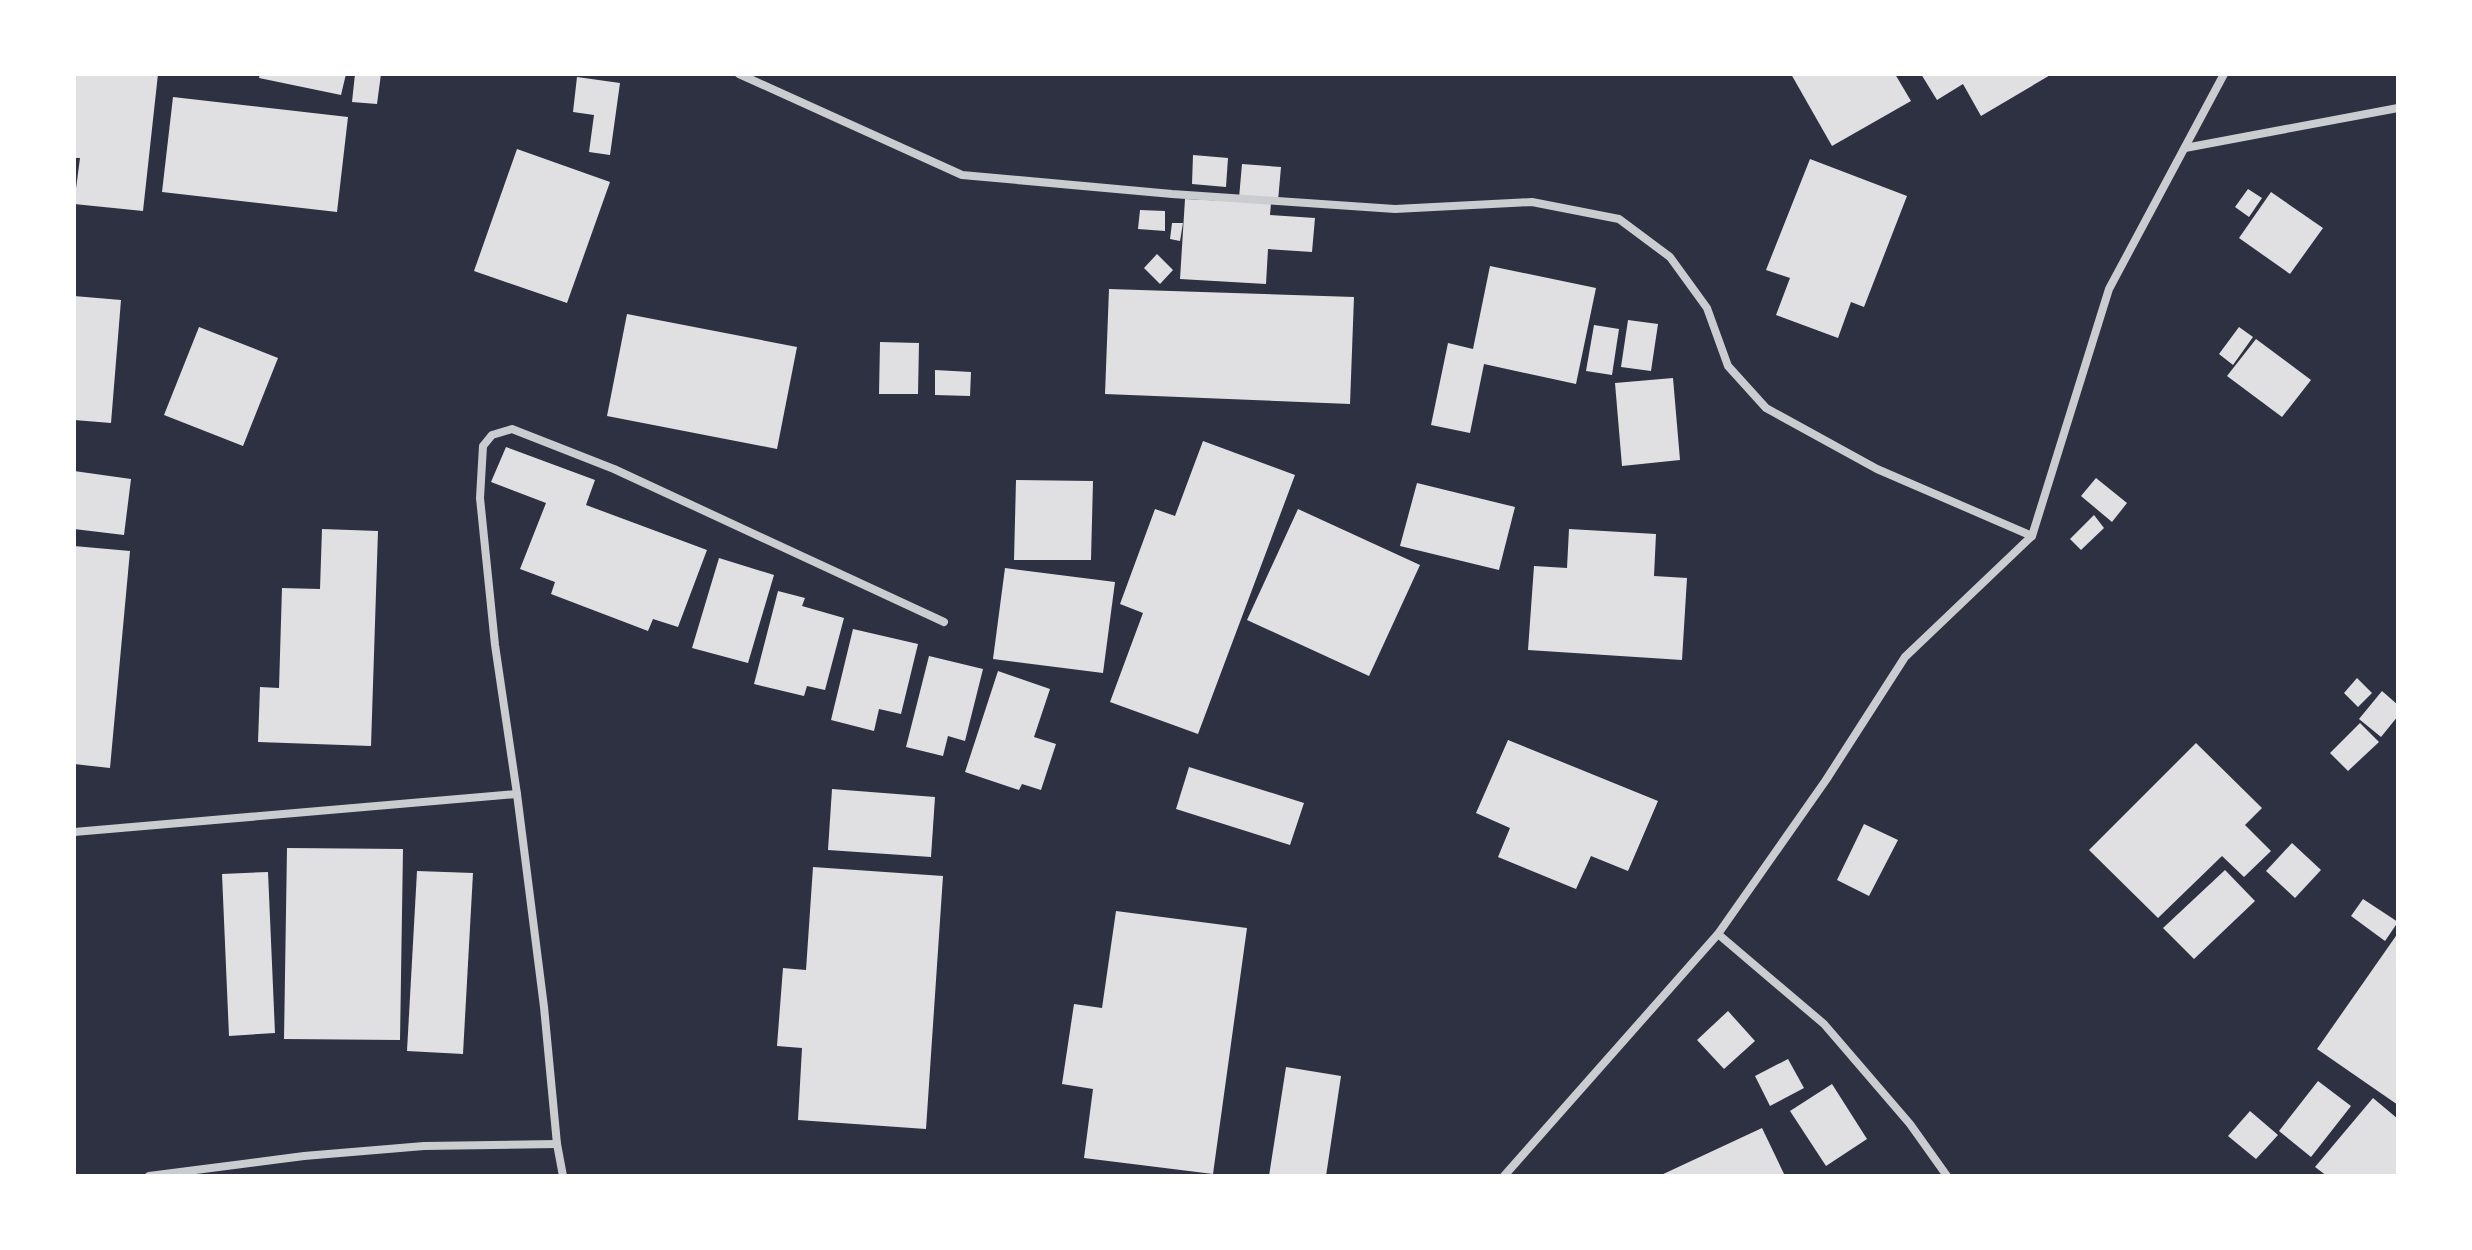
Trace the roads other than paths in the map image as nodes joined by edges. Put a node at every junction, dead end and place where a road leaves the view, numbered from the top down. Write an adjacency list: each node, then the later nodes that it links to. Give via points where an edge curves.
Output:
1 (739, 74): 5 (street, via 962,175 1395,209 1532,202 1619,219 1670,257 1707,308 1728,366 1766,408 1877,469)
2 (2224, 74): 4 (street)
3 (2398, 108): 4 (street)
4 (2185, 148): 5 (street, via 2109,289)
5 (2032, 536): 9 (street, via 1905,657)
6 (944, 622): 7 (street, via 614,469 512,429 492,435 483,446 480,498)
7 (517, 794): 8 (street); 10 (street)
8 (74, 832)
9 (1718, 934): 13 (street); 14 (street, via 1824,1024)
10 (557, 1144): 11 (street, via 424,1146); 12 (street)
11 (149, 1176)
12 (563, 1176)
13 (1504, 1176)
14 (1947, 1176)

